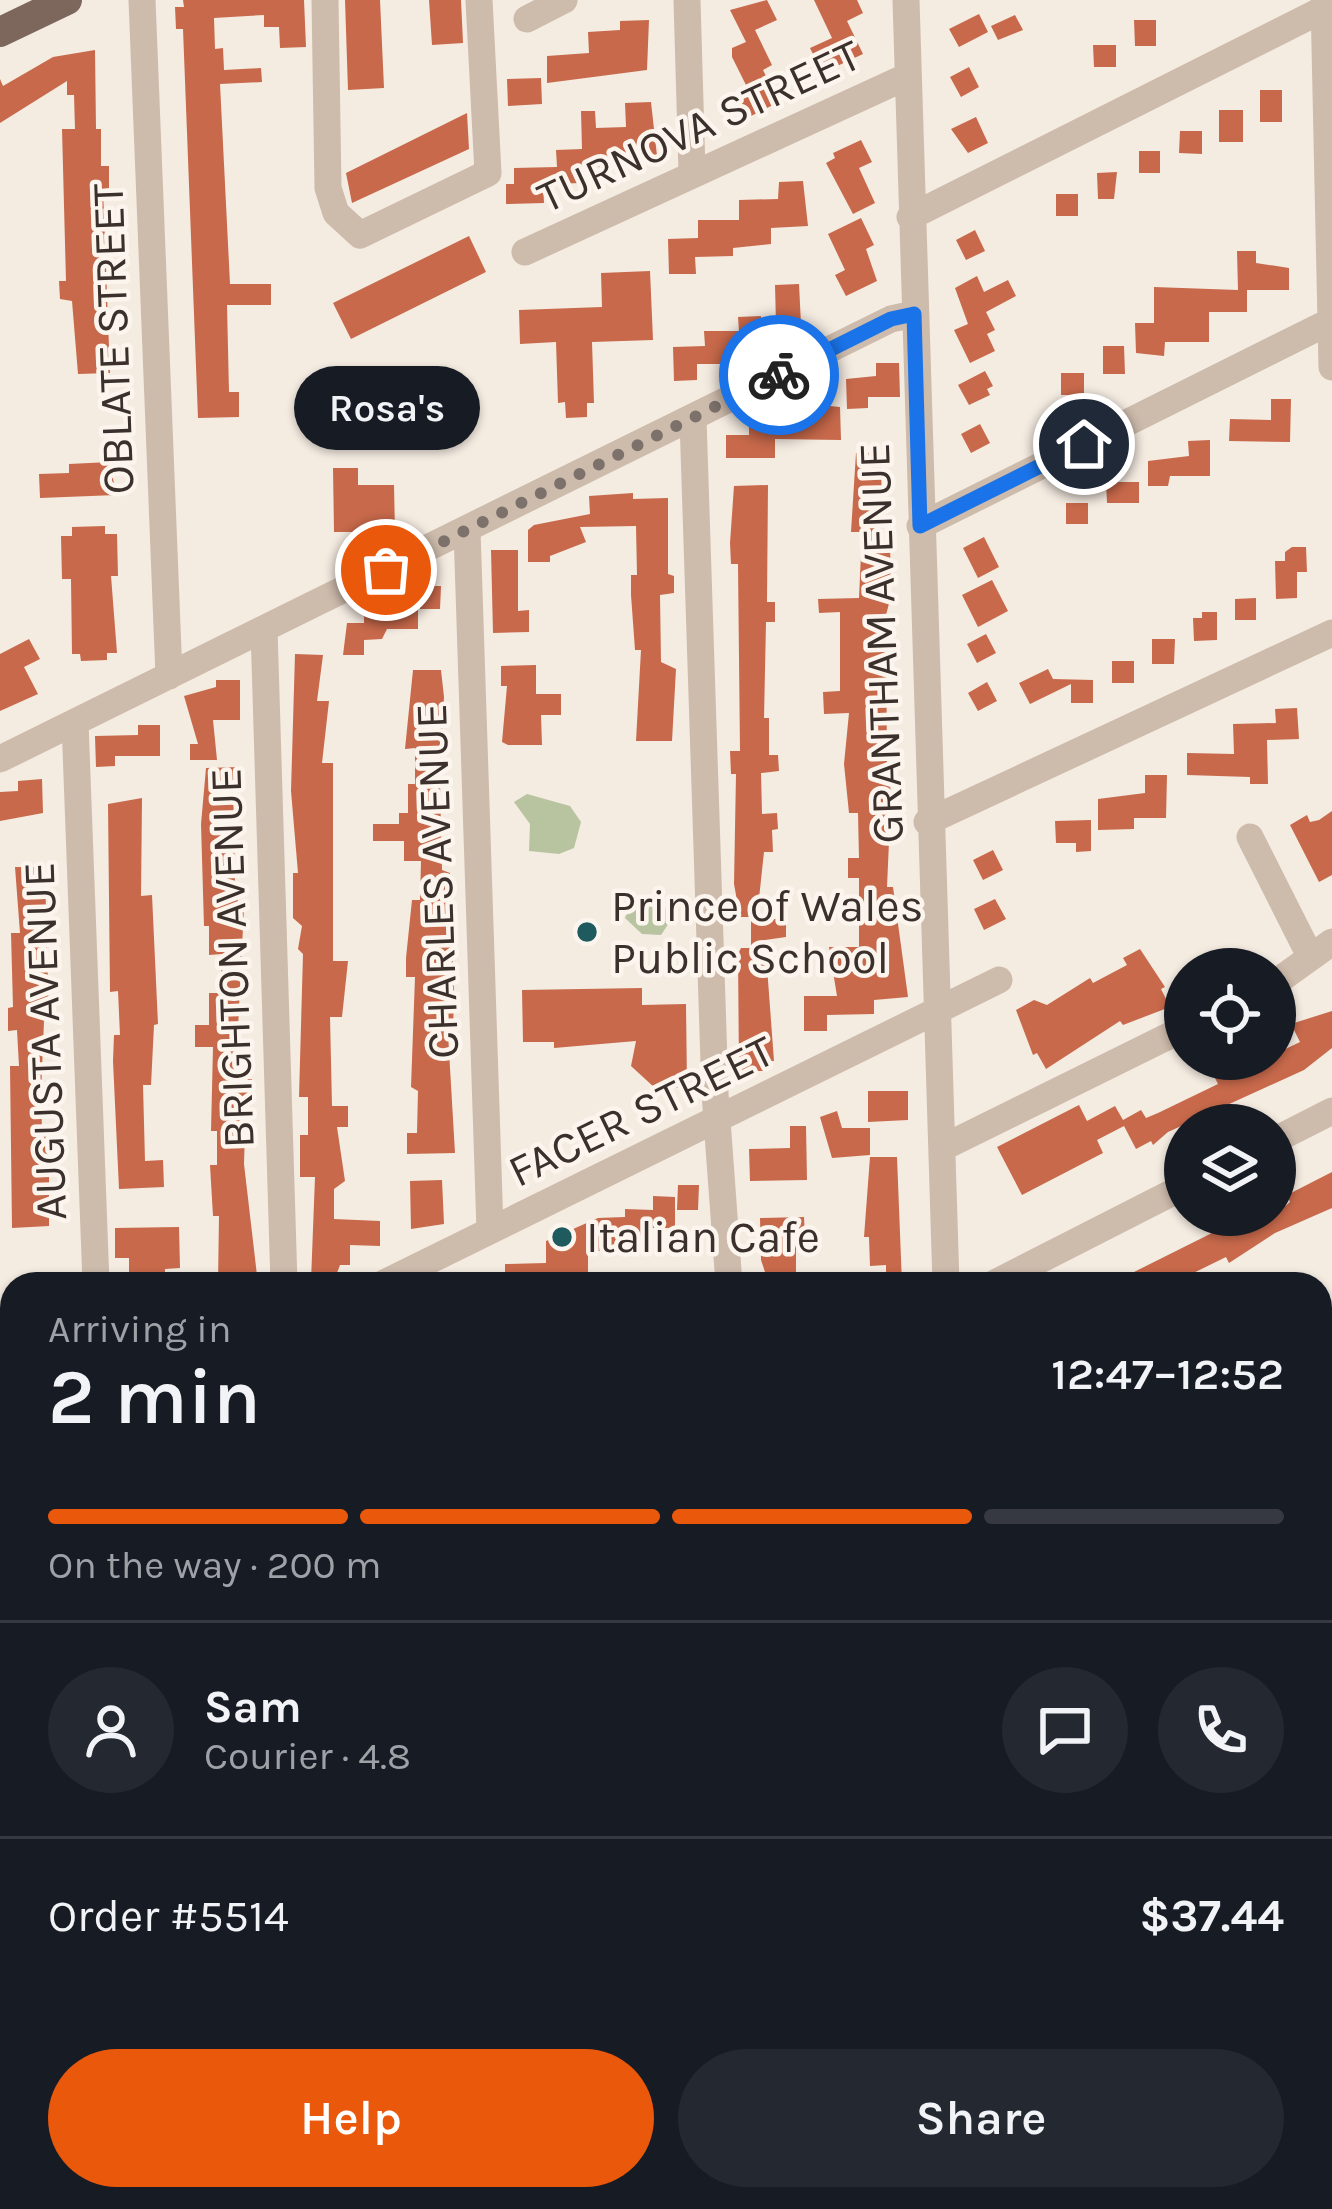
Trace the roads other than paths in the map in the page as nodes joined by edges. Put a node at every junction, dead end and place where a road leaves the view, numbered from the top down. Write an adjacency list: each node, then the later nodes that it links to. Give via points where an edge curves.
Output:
1 (67, 0): 10 (main road)
2 (142, 0): 23 (street, OBLATE STREET)
3 (326, 0): 4 (street, via 328,188 336,213 360,235 488,173)
4 (479, 0)
5 (564, 0): 9 (street)
6 (687, 0): 12 (street)
7 (906, 0): 11 (street, GRANTHAM AVENUE)
8 (1324, 4): 13 (street); 16 (street)
9 (527, 19)
10 (0, 32)
11 (908, 76): 12 (street, TURNOVA STREET); 13 (street, GRANTHAM AVENUE)
12 (692, 172): 14 (street, TURNOVA STREET)
13 (910, 217): 15 (street, GRANTHAM AVENUE)
14 (525, 252)
15 (914, 314): 18 (street); 19 (street, GRANTHAM AVENUE)
16 (1331, 321): 17 (street); 19 (street)
17 (1332, 367)
18 (693, 419): 20 (street); 34 (street)
19 (920, 526): 26 (street, GRANTHAM AVENUE)
20 (467, 530): 21 (street); 38 (street, CHARLES AVENUE)
21 (264, 629): 23 (street); 40 (street, BRIGHTON AVENUE)
22 (1332, 633): 26 (street)
23 (169, 676): 24 (street)
24 (75, 722): 25 (street); 39 (street, AUGUSTA AVENUE)
25 (0, 759)
26 (927, 822): 31 (street, GRANTHAM AVENUE)
27 (1250, 838): 28 (street)
28 (1320, 948): 29 (street)
29 (1296, 970)
30 (999, 980): 31 (street, FACER STREET)
31 (937, 1015): 34 (street, FACER STREET); 36 (street, GRANTHAM AVENUE)
32 (1164, 1038): 36 (street)
33 (1332, 1111): 35 (street)
34 (718, 1120): 38 (street, FACER STREET); 42 (street)
35 (1296, 1129)
36 (942, 1148): 43 (street, GRANTHAM AVENUE)
37 (1164, 1197): 44 (street)
38 (490, 1230): 41 (street, FACER STREET)
39 (96, 1272)
40 (284, 1272)
41 (406, 1272)
42 (728, 1272)
43 (946, 1272)
44 (1017, 1272)

